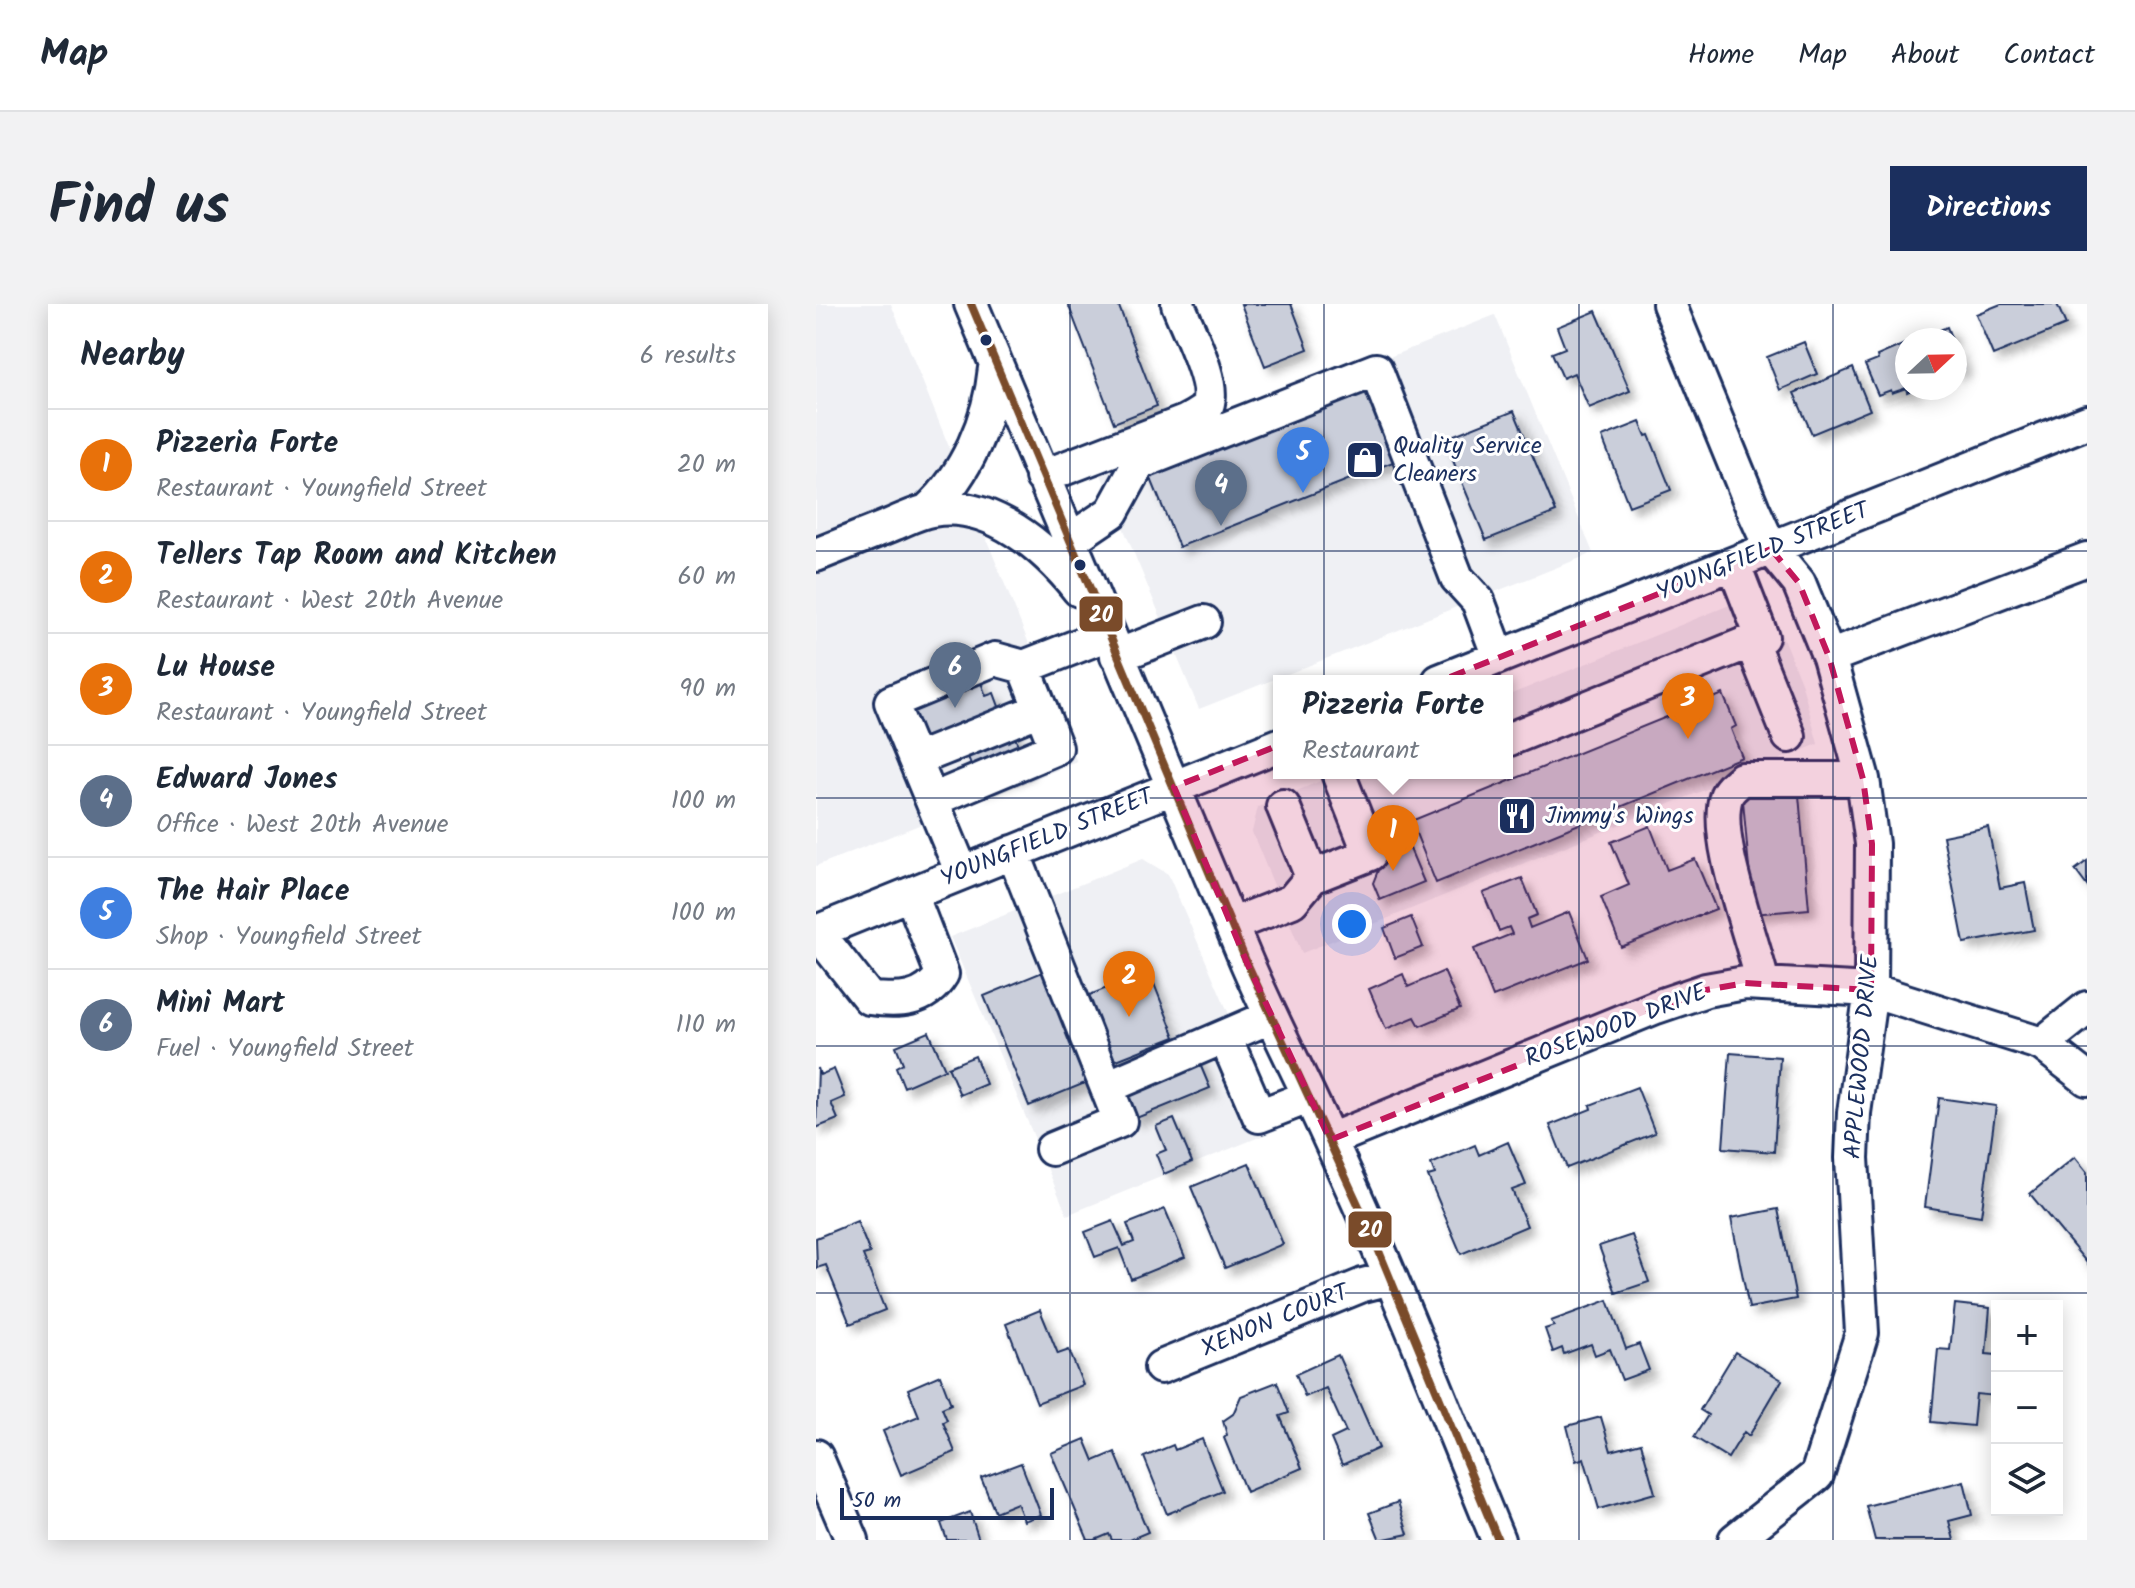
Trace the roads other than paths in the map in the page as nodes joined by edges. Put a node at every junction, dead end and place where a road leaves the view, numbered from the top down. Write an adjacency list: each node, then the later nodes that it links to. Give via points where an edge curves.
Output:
1 (971, 304): 4 (street)
2 (1178, 304): 6 (street, via 1209,382 1205,408 1185,422)
3 (1669, 304): 9 (street, APPLEWOOD DRIVE)
4 (995, 366): 6 (street); 7 (street, via 988,410 971,449 946,493)
5 (2087, 422): 9 (street, YOUNGFIELD STREET)
6 (1042, 477): 8 (street)
7 (928, 510): 10 (street); 14 (street, via 973,512 1022,535 1051,557)
8 (1069, 541): 14 (street); 16 (street, via 1112,512 1139,463 1376,370 1457,578 1478,601)
9 (1771, 549): 12 (street, YOUNGFIELD STREET); 17 (street, APPLEWOOD DRIVE, via 1799,583)
10 (816, 555)
11 (2087, 559): 17 (street)
12 (1734, 565): 15 (street, via 1762,637); 16 (street, YOUNGFIELD STREET)
13 (1204, 622): 14 (street)
14 (1109, 637): 18 (street); 27 (street)
15 (1751, 641): 21 (street); 22 (street)
16 (1499, 657): 19 (street, YOUNGFIELD STREET)
17 (1829, 657): 26 (street, APPLEWOOD DRIVE)
18 (1024, 667): 20 (street); 24 (street, via 995,659 891,702)
19 (1454, 675)
20 (1044, 718): 24 (street); 24 (street, via 1056,748)
21 (1789, 736)
22 (1513, 738)
23 (1273, 747): 27 (street, YOUNGFIELD STREET)
24 (923, 779): 30 (street)
25 (1340, 779): 31 (street, via 1370,854)
26 (1863, 779): 35 (street, via 1742,779 1727,794 1723,820 1735,886); 36 (street, APPLEWOOD DRIVE, via 1872,844)
27 (1174, 787): 29 (street, YOUNGFIELD STREET); 33 (street)
28 (1283, 806): 31 (street)
29 (1013, 852): 30 (street, YOUNGFIELD STREET); 42 (street)
30 (962, 873): 32 (street, YOUNGFIELD STREET)
31 (1312, 877): 33 (street, via 1292,901)
32 (911, 894): 34 (street, YOUNGFIELD STREET); 34 (street, via 942,974 934,987 899,1002 869,998)
33 (1231, 925): 38 (street)
34 (817, 932)
35 (1763, 984): 36 (street, ROSEWOOD DRIVE); 44 (street, ROSEWOOD DRIVE, via 1706,990 1656,1007)
36 (1871, 990): 40 (street, ROSEWOOD DRIVE); 51 (street, APPLEWOOD DRIVE, via 1852,1158 1862,1333 1817,1475)
37 (2087, 1008): 40 (street)
38 (1270, 1017): 39 (street); 43 (street)
39 (1225, 1037): 42 (street); 43 (street, via 1259,1116)
40 (2042, 1044): 41 (street, ROSEWOOD DRIVE)
41 (2087, 1079)
42 (1107, 1087): 45 (street, via 1120,1121)
43 (1308, 1097): 44 (street)
44 (1330, 1140): 46 (street)
45 (1052, 1149)
46 (1391, 1278): 47 (street, XENON COURT); 50 (street)
47 (1161, 1367)
48 (816, 1456): 49 (street)
49 (852, 1540)
50 (1498, 1540)
51 (1735, 1540)

